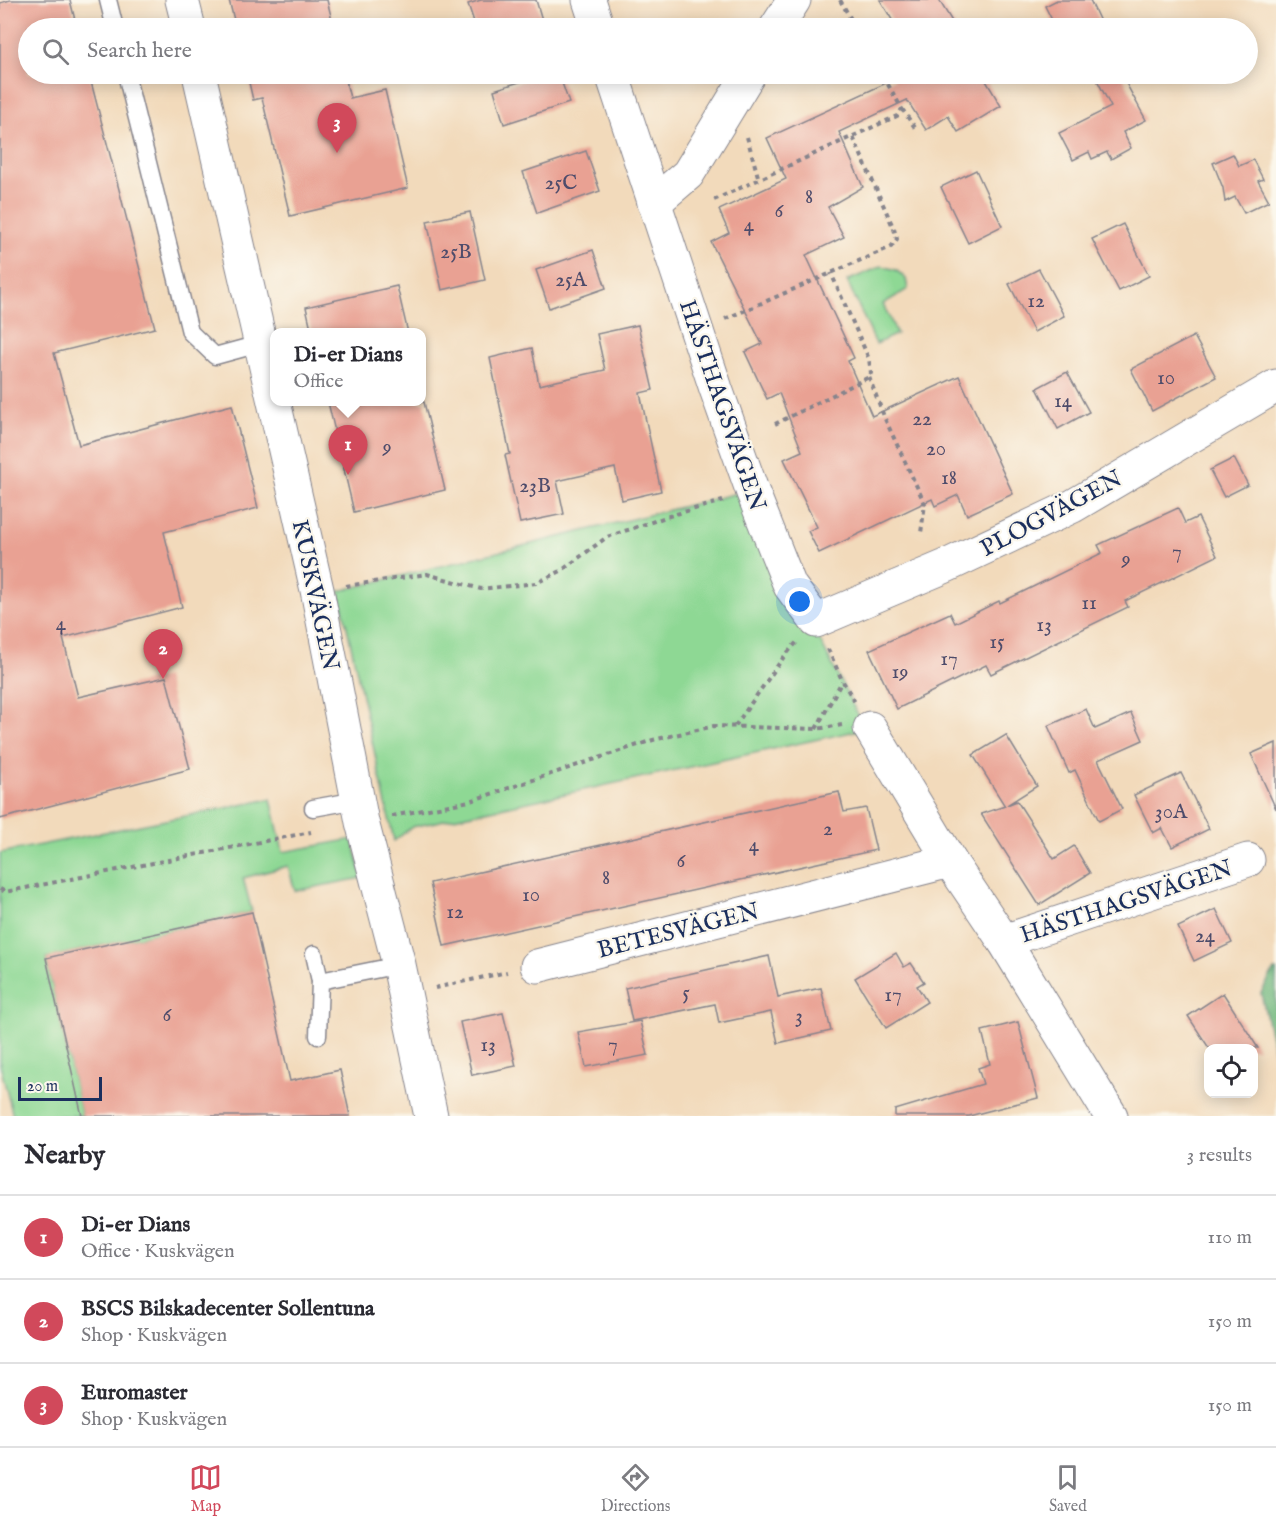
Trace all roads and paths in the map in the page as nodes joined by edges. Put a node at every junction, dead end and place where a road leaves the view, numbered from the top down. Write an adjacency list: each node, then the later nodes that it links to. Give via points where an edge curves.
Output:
1 (108, 0): 6 (lane)
2 (182, 0): 7 (street)
3 (589, 0): 8 (street)
4 (794, 0): 9 (street)
5 (840, 0): 10 (path)
6 (112, 18)
7 (186, 18)
8 (595, 18)
9 (782, 18)
10 (850, 18)
11 (128, 84): 25 (lane, via 190,332 215,356)
12 (201, 84): 25 (street, KUSKVÄGEN)
13 (615, 84): 22 (street, HÄSTHAGSVÄGEN)
14 (743, 84): 22 (street, via 688,174)
15 (888, 84): 16 (path)
16 (902, 109): 18 (path); 19 (path, via 897,116)
17 (753, 129): 20 (path, via 746,138)
18 (916, 129)
19 (853, 137): 20 (path); 23 (path, via 897,239 891,247)
20 (759, 180): 21 (path)
21 (714, 200)
22 (654, 203): 24 (street, HÄSTHAGSVÄGEN)
23 (831, 273): 24 (path); 26 (path, via 868,359)
24 (697, 332): 31 (street, HÄSTHAGSVÄGEN)
25 (259, 344): 28 (street, KUSKVÄGEN)
26 (869, 377): 30 (path); 32 (path, via 925,504)
27 (1276, 386): 34 (street, PLOGVÄGEN, via 1072,506 946,566)
28 (270, 391)
29 (274, 406): 33 (street, KUSKVÄGEN)
30 (775, 424)
31 (753, 493): 33 (path, via 607,537 561,571 536,583 481,589 427,574); 34 (street, HÄSTHAGSVÄGEN, via 790,586)
32 (921, 533)
33 (317, 590): 40 (street, KUSKVÄGEN)
34 (816, 621): 35 (path); 37 (path, via 783,658)
35 (842, 680): 36 (path); 38 (path)
36 (858, 719): 38 (path); 43 (street, HÄSTHAGSVÄGEN)
37 (735, 726): 38 (path); 40 (path, via 714,726 653,740 470,801)
38 (816, 729)
39 (313, 808): 40 (lane)
40 (360, 811): 48 (street, KUSKVÄGEN)
41 (316, 831): 44 (path, via 5,892)
42 (1248, 860): 45 (street, HÄSTHAGSVÄGEN)
43 (950, 861): 45 (street, HÄSTHAGSVÄGEN); 47 (street, BETESVÄGEN)
44 (0, 889)
45 (1004, 941): 52 (street, HÄSTHAGSVÄGEN)
46 (314, 954): 49 (lane)
47 (537, 966): 48 (path)
48 (402, 979): 49 (lane); 51 (street, KUSKVÄGEN)
49 (320, 981): 50 (lane)
50 (318, 1036)
51 (431, 1116)
52 (1111, 1116)

